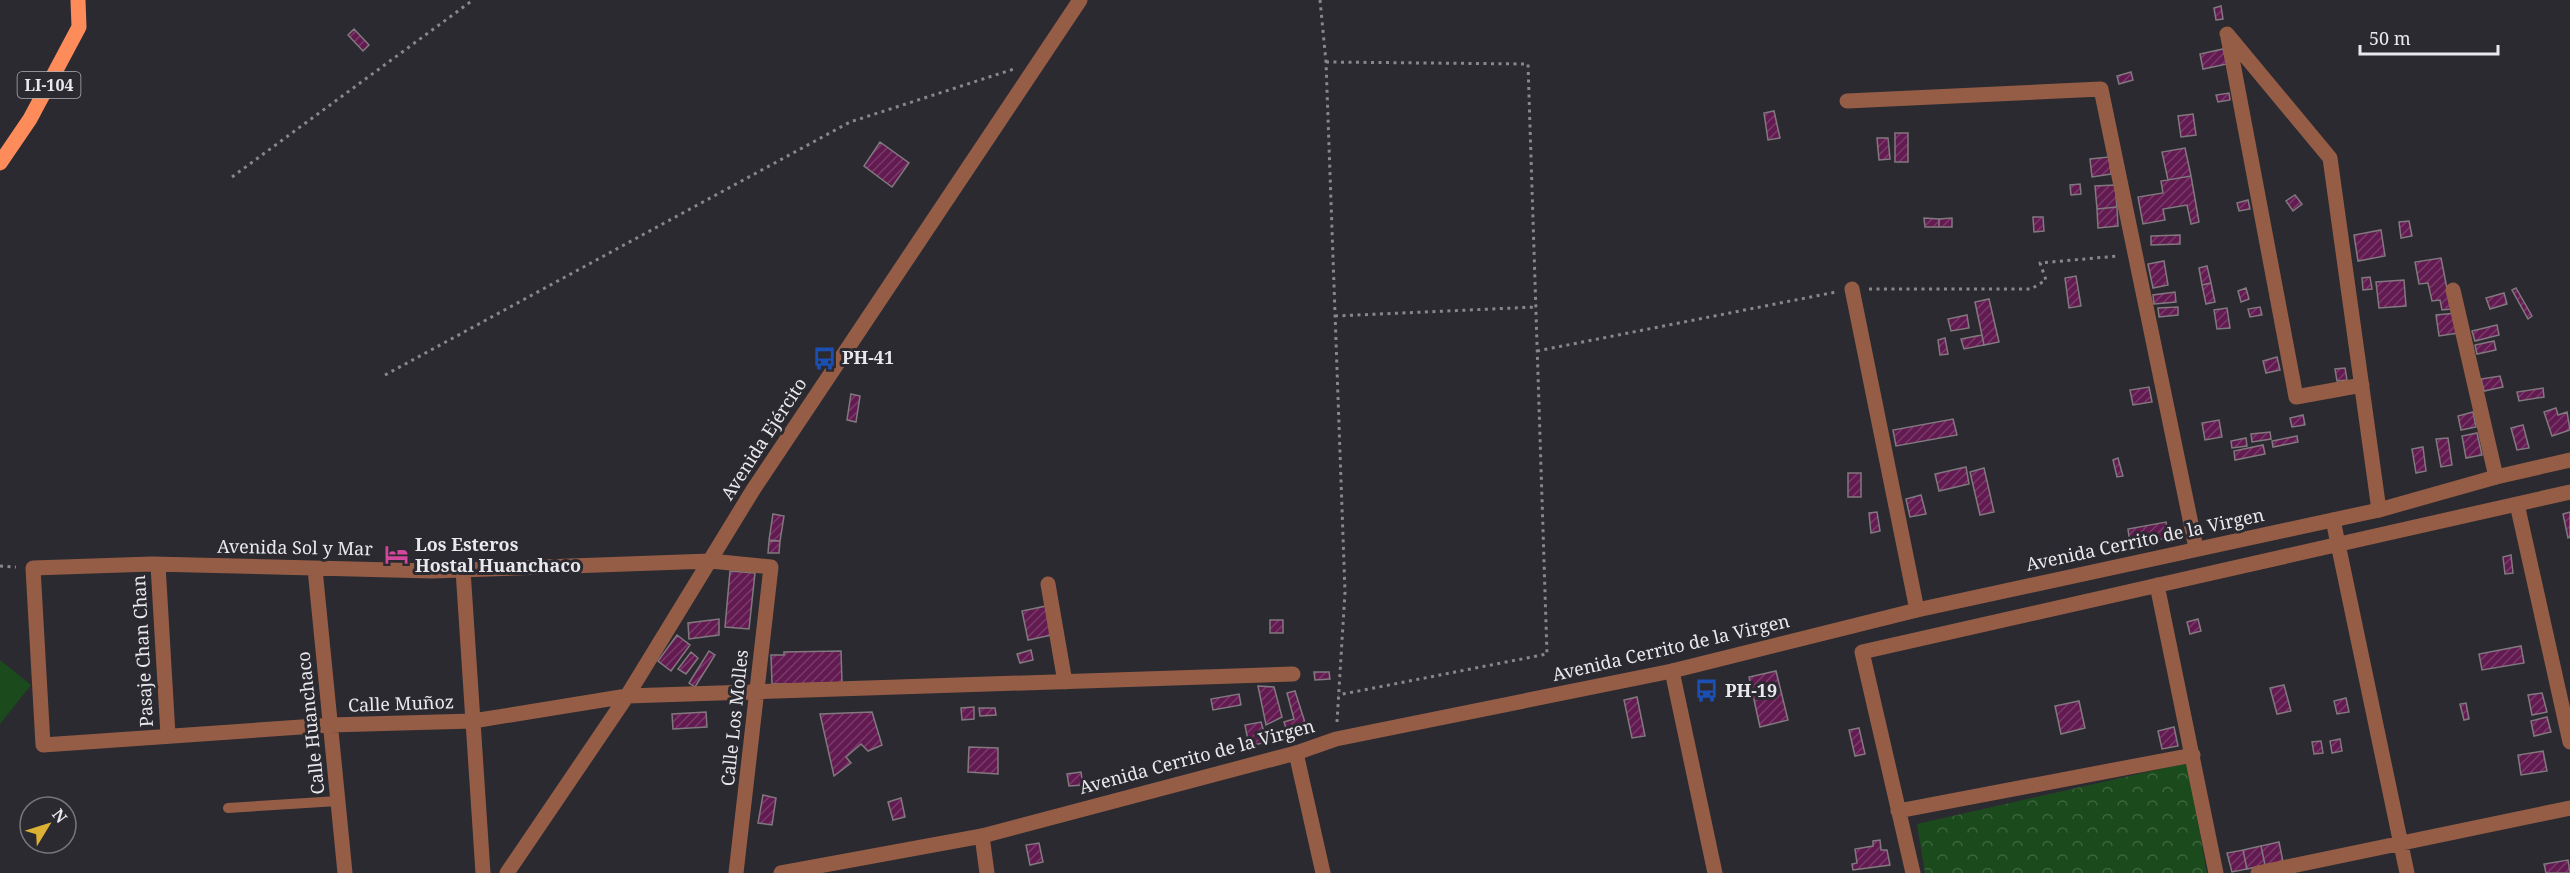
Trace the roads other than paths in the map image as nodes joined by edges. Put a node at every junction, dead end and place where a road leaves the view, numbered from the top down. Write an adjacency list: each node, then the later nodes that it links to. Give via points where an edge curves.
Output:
1 (78, 0): 4 (main road, LI-104, via 79,27 30,119)
2 (1080, 0): 16 (street, Avenida Ejército, via 753,490)
3 (1847, 101): 15 (street, via 2101,89)
4 (0, 163)
5 (1852, 289): 23 (street)
6 (2452, 290): 9 (street)
7 (2362, 385): 7 (street, via 2330,159 2227,34 2296,397); 12 (street)
8 (2570, 460): 9 (street, Avenida Cerrito de la Virgen)
9 (2496, 477): 12 (street, Avenida Cerrito de la Virgen)
10 (2570, 492): 11 (street)
11 (2517, 504): 14 (street); 26 (street)
12 (2379, 510): 13 (street, Avenida Cerrito de la Virgen)
13 (2333, 520): 14 (street); 15 (street, Avenida Cerrito de la Virgen)
14 (2337, 544): 22 (street); 42 (street)
15 (2196, 548): 23 (street, Avenida Cerrito de la Virgen)
16 (710, 561): 18 (street, Avenida Sol y Mar); 20 (street, Avenida Sol y Mar); 29 (street, Avenida Ejército)
17 (158, 565): 19 (street, Avenida Sol y Mar); 32 (street, Pasaje Chan Chan); 34 (street, Avenida Sol y Mar, via 33,568)
18 (771, 567): 28 (street, Calle Los Molles)
19 (315, 569): 20 (street, Avenida Sol y Mar); 31 (street, Calle Huanchaco)
20 (463, 570): 30 (street)
21 (1048, 584): 27 (street)
22 (2157, 585): 36 (street); 40 (street, via 1862,652)
23 (1917, 610): 24 (street, Avenida Cerrito de la Virgen)
24 (1672, 671): 35 (street, Avenida Cerrito de la Virgen, via 1336,739); 50 (street)
25 (1293, 674): 27 (street, Calle Muñoz)
26 (2563, 675): 33 (street)
27 (1065, 682): 28 (street, Calle Muñoz)
28 (758, 690): 29 (street, Calle Muñoz); 46 (street, Calle Los Molles)
29 (627, 696): 30 (street, Calle Muñoz); 45 (street, Avenida Ejército)
30 (473, 721): 31 (street, Calle Muñoz); 44 (street)
31 (330, 725): 32 (street, Calle Muñoz); 37 (street, Calle Huanchaco)
32 (168, 735): 34 (street, Calle Muñoz)
33 (2570, 742)
34 (44, 745)
35 (1296, 753): 41 (street, Avenida Cerrito de la Virgen); 49 (street)
36 (2193, 755): 40 (street); 52 (street)
37 (338, 801): 38 (lane); 43 (street, Calle Huanchaco)
38 (228, 808)
39 (2570, 808): 42 (street)
40 (1898, 812): 51 (street)
41 (982, 836): 47 (street, Avenida Cerrito de la Virgen); 48 (street)
42 (2400, 842): 53 (street); 54 (street)
43 (345, 873)
44 (483, 873)
45 (507, 873)
46 (736, 873)
47 (781, 873)
48 (987, 873)
49 (1323, 873)
50 (1715, 873)
51 (1913, 873)
52 (2216, 873)
53 (2258, 873)
54 (2407, 873)

